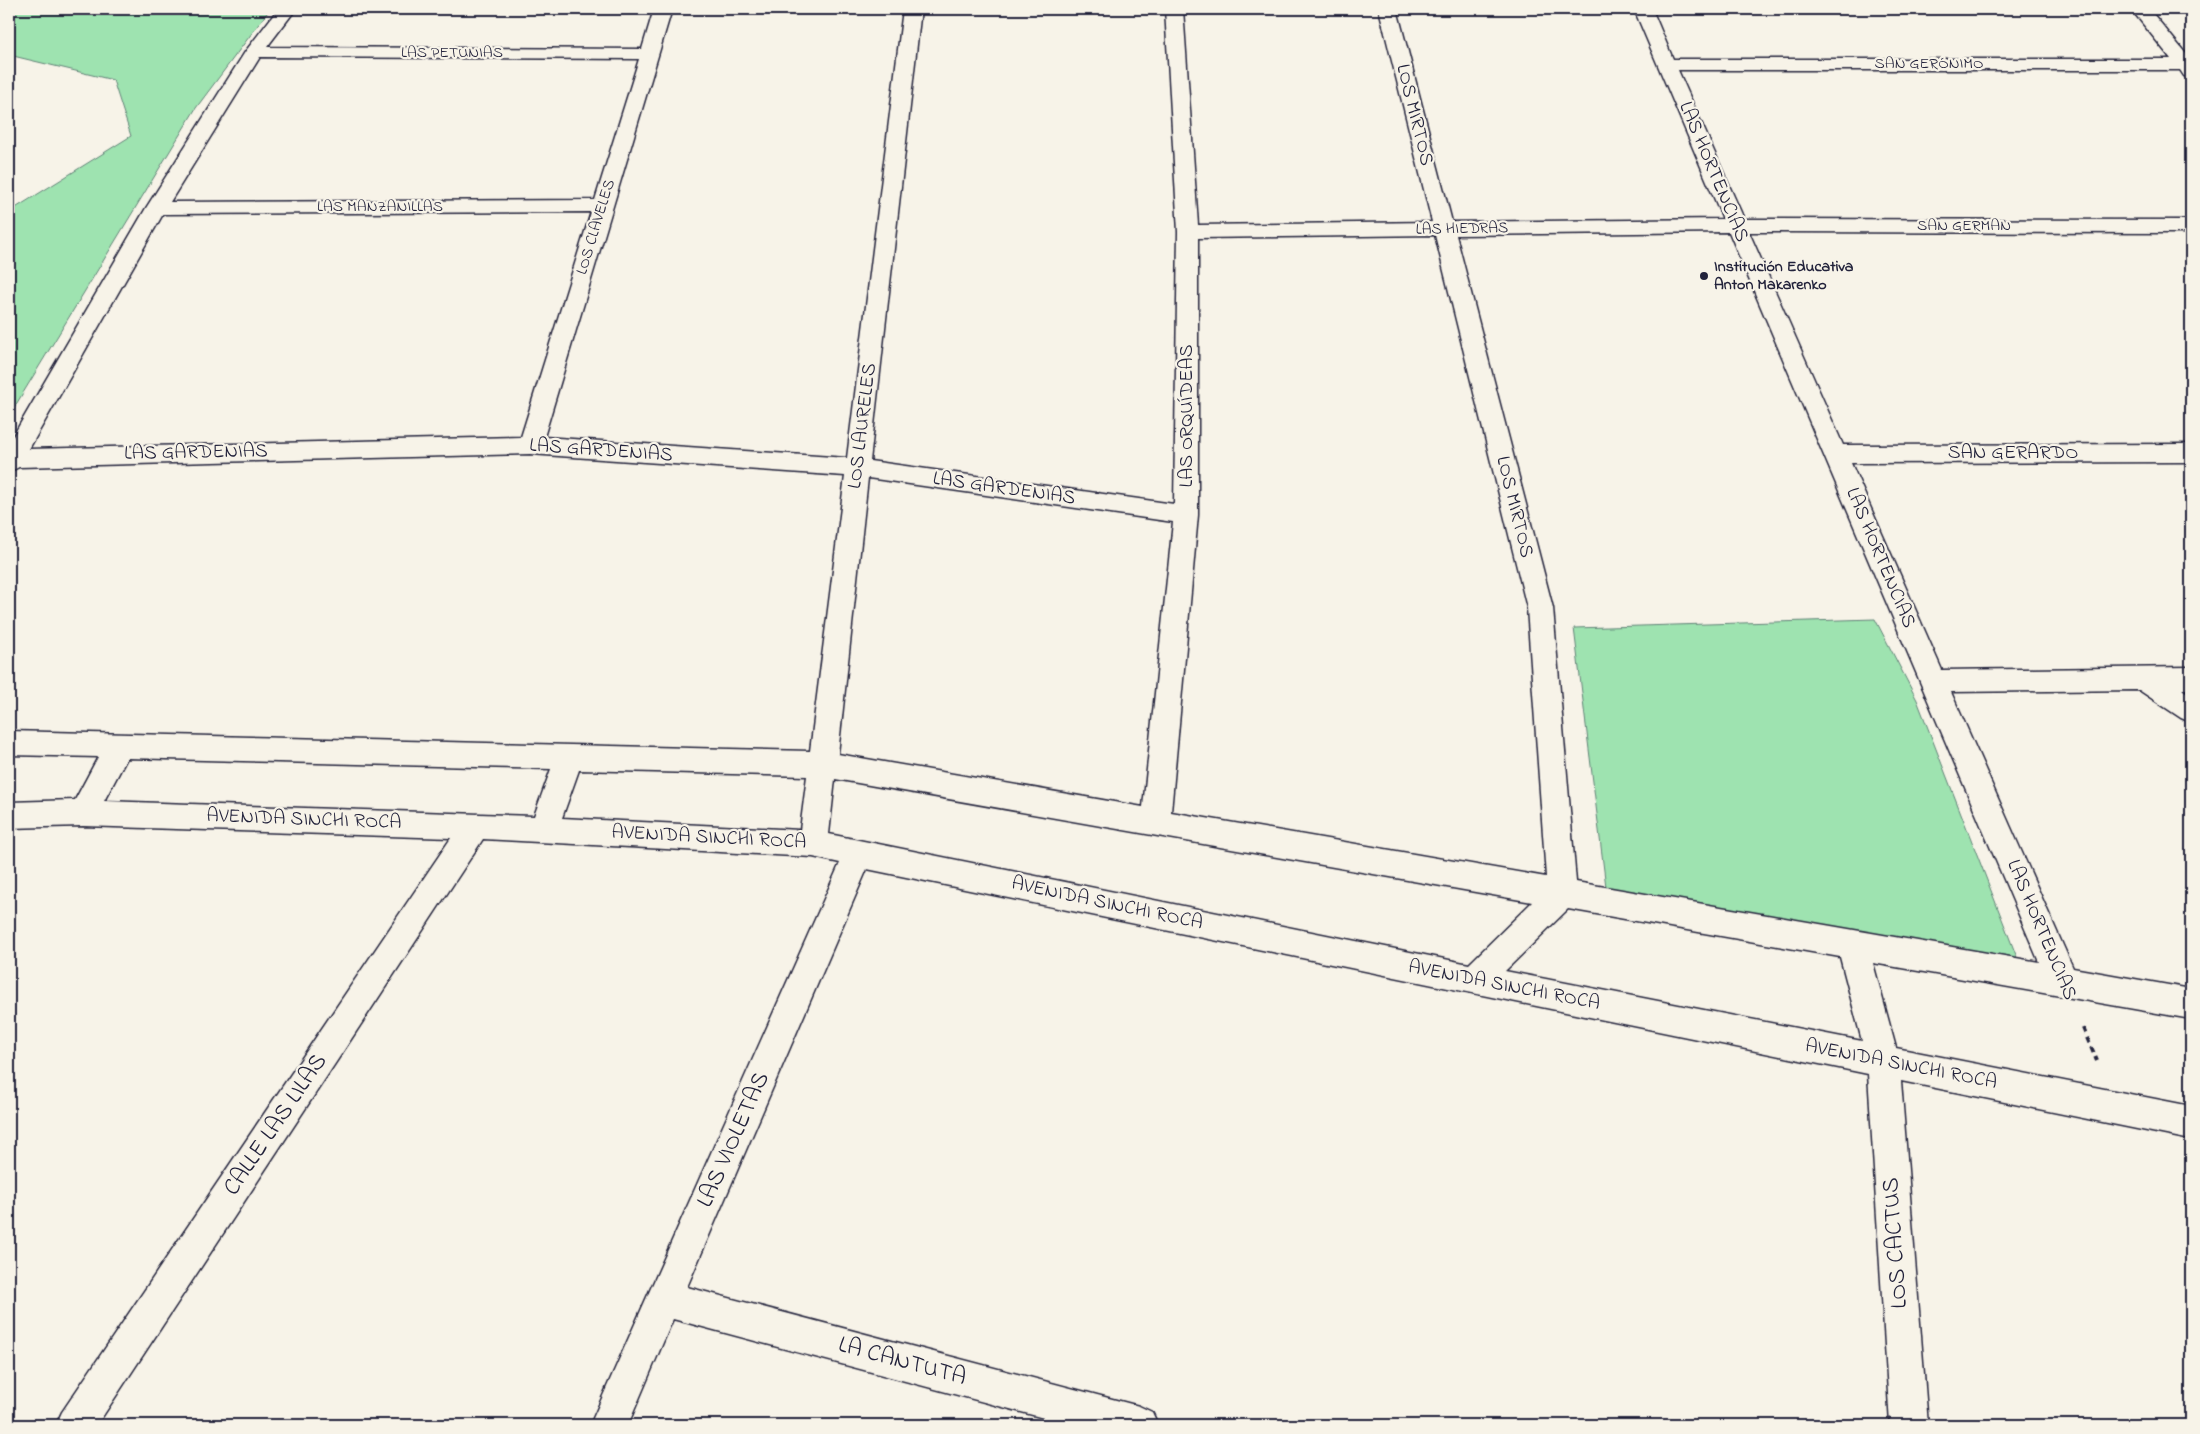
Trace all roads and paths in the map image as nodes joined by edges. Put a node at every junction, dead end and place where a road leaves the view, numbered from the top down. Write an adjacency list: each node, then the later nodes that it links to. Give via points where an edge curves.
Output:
1 (287, 9): 8 (street)
2 (663, 9): 9 (street, LOS CLAVELES)
3 (912, 9): 22 (street, LOS LAURELES)
4 (1174, 9): 17 (street, LAS ORQUÍDEAS)
5 (1388, 9): 16 (street, LOS MIRTOS)
6 (1642, 9): 10 (street, LAS HORTENCIAS)
7 (2140, 9): 11 (street)
8 (254, 52): 9 (street, LAS PETUNIAS); 13 (street)
9 (649, 54): 12 (street, LOS CLAVELES)
10 (1666, 64): 11 (street, SAN GERÓNIMO); 14 (street, LAS HORTENCIAS)
11 (2189, 67)
12 (603, 206): 13 (street, LAS MANZANILLAS); 18 (street, LOS CLAVELES)
13 (156, 208): 21 (street)
14 (1736, 225): 15 (street, SAN GERMAN); 16 (street, LAS HIEDRAS); 20 (street, LAS HORTENCIAS)
15 (2191, 226)
16 (1443, 229): 17 (street, LAS HIEDRAS); 39 (street, LOS MIRTOS, via 1540,608)
17 (1188, 232): 23 (street, LAS ORQUÍDEAS)
18 (530, 445): 21 (street, LAS GARDENIAS); 22 (street, LAS GARDENIAS)
19 (2191, 453): 20 (street, SAN GERARDO)
20 (1835, 454): 26 (street, LAS HORTENCIAS)
21 (10, 461)
22 (858, 468): 23 (street, LAS GARDENIAS); 31 (street, LOS LAURELES)
23 (1186, 516): 34 (street, LAS ORQUÍDEAS)
24 (2143, 678): 25 (street); 26 (street); 27 (street)
25 (2191, 678)
26 (1933, 681): 42 (street, LAS HORTENCIAS)
27 (2191, 710)
28 (9, 743): 29 (street)
29 (119, 746): 30 (street); 32 (street)
30 (569, 758): 31 (street); 36 (street)
31 (822, 764): 34 (street); 37 (street, LOS LAURELES)
32 (83, 813): 33 (street, AVENIDA SINCHI ROCA); 35 (street, AVENIDA SINCHI ROCA)
33 (9, 815)
34 (1156, 822): 39 (street)
35 (476, 826): 36 (street, AVENIDA SINCHI ROCA); 48 (street, CALLE LAS LILAS)
36 (544, 829): 37 (street, AVENIDA SINCHI ROCA)
37 (813, 844): 38 (street, AVENIDA SINCHI ROCA)
38 (859, 854): 41 (street, AVENIDA SINCHI ROCA); 47 (street, LAS VIOLETAS)
39 (1562, 894): 40 (street); 41 (street)
40 (1853, 946): 42 (street); 44 (street, LOS CACTUS)
41 (1474, 980): 44 (street, AVENIDA SINCHI ROCA)
42 (2063, 982): 43 (street); 45 (path, LAS HORTENCIAS)
43 (2191, 1004)
44 (1883, 1061): 45 (street, AVENIDA SINCHI ROCA); 51 (street, LOS CACTUS)
45 (2117, 1108): 46 (street, AVENIDA SINCHI ROCA)
46 (2191, 1123)
47 (664, 1299): 49 (street, LAS VIOLETAS); 50 (street, LA CANTUTA)
48 (76, 1425)
49 (609, 1425)
50 (1139, 1425)
51 (1909, 1425)

